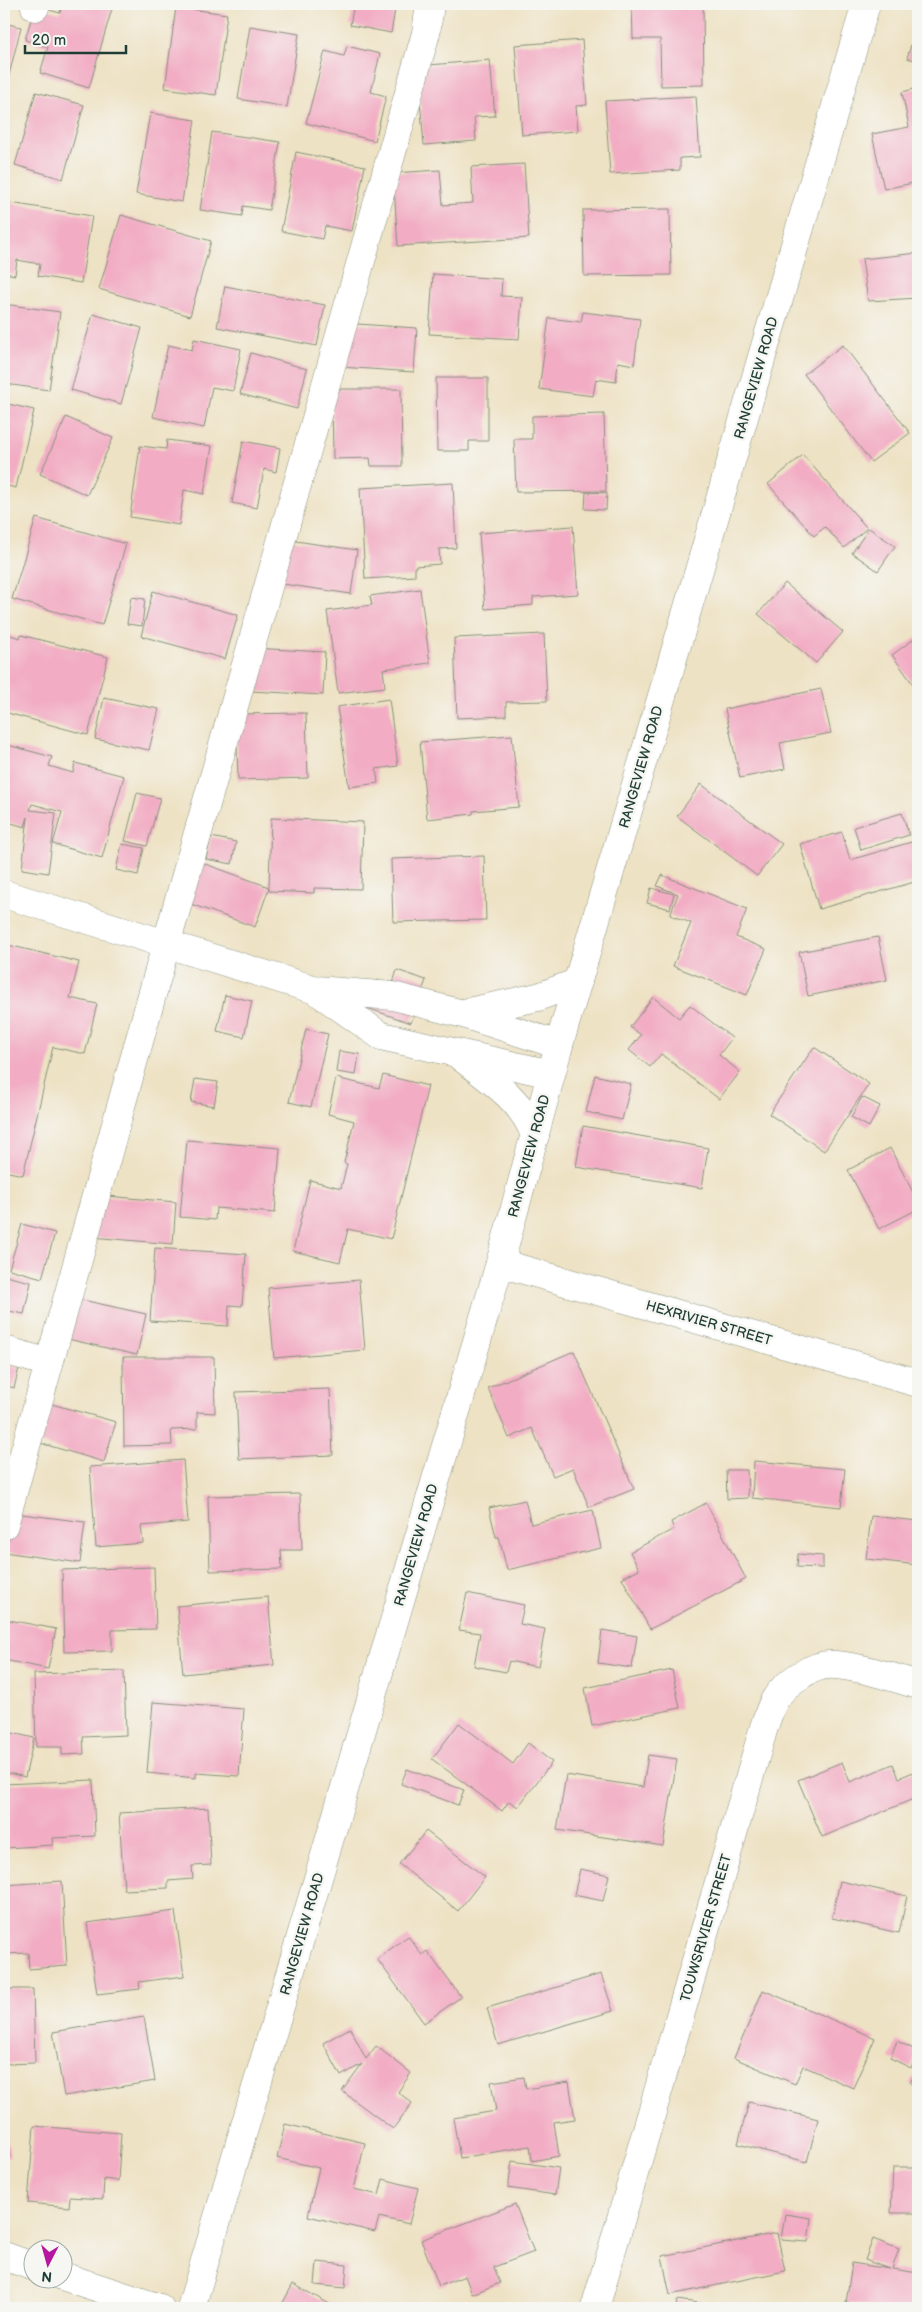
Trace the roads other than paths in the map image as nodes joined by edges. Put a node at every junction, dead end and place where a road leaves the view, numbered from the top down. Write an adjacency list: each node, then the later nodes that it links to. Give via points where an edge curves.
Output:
1 (430, 4): 4 (street, via 426,33)
2 (866, 4): 5 (street, RANGEVIEW ROAD)
3 (4, 894): 4 (street)
4 (166, 945): 6 (street); 14 (street)
5 (578, 982): 7 (street, via 538,997); 8 (street, RANGEVIEW ROAD)
6 (316, 990): 7 (street, via 393,996); 9 (street, via 381,1036)
7 (463, 1014): 8 (street); 9 (street)
8 (559, 1045): 10 (street, RANGEVIEW ROAD)
9 (456, 1052): 10 (street); 11 (street, via 506,1094 530,1122)
10 (551, 1074): 11 (street, RANGEVIEW ROAD)
11 (534, 1136): 12 (street, RANGEVIEW ROAD)
12 (500, 1263): 15 (street, HEXRIVIER STREET); 22 (street, RANGEVIEW ROAD)
13 (4, 1350): 14 (street)
14 (49, 1363): 16 (street)
15 (918, 1383)
16 (4, 1525)
17 (918, 1685): 23 (street, TOUWSRIVIER STREET, via 833,1664 809,1671 787,1684 774,1701)
18 (4, 2256): 19 (street)
19 (22, 2262)
20 (72, 2279): 21 (street)
21 (160, 2308)
22 (191, 2308)
23 (595, 2308)

